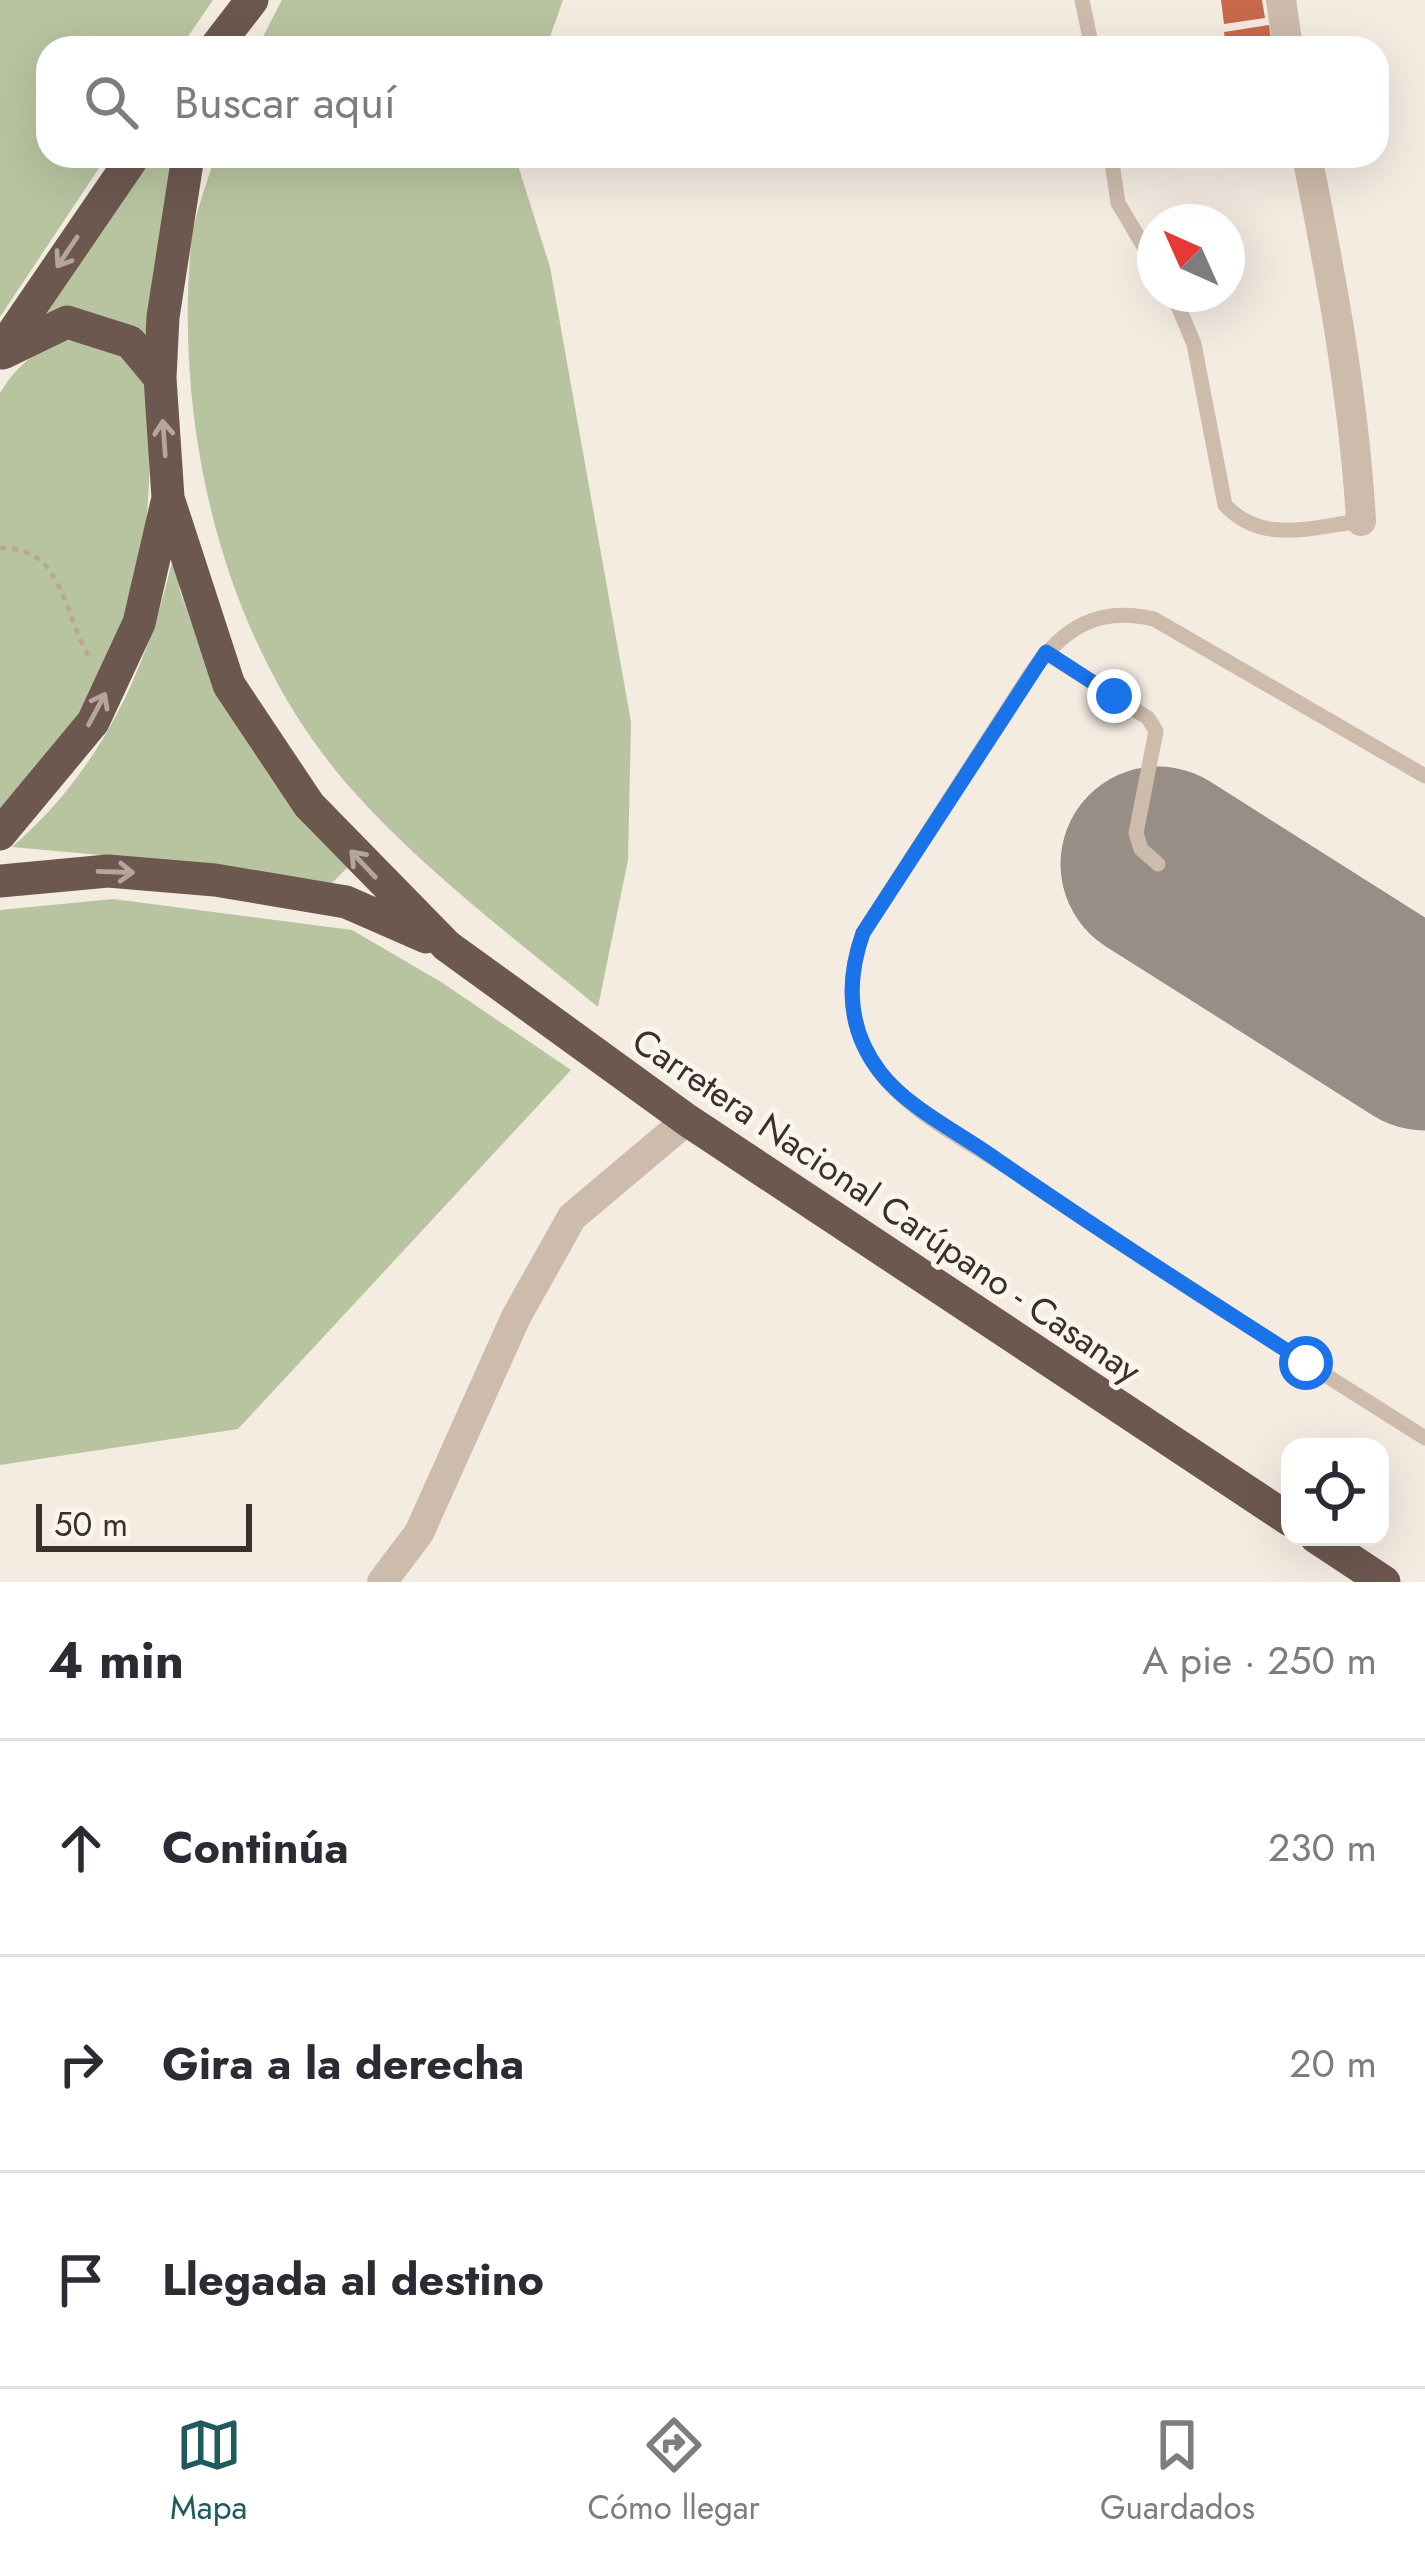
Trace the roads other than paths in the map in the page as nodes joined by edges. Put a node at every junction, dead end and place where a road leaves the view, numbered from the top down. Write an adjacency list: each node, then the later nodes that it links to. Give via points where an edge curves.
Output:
1 (1082, 0): 6 (lane)
2 (1281, 0): 7 (street)
3 (251, 1): 4 (highway); 5 (highway)
4 (224, 36)
5 (234, 36)
6 (1089, 36)
7 (1286, 36)
8 (126, 168): 14 (highway, one-way to 14)
9 (186, 168): 15 (highway)
10 (1113, 168): 12 (lane, via 1118,203)
11 (1309, 168): 17 (street)
12 (1137, 235)
13 (1181, 312): 17 (lane, via 1225,505 1273,532)
14 (0, 353): 15 (highway, via 67,322 130,342)
15 (160, 378): 16 (highway, one-way to 15)
16 (168, 498): 20 (highway, one-way to 16, via 92,722 139,622); 23 (highway, Carretera Nacional Carúpano - Casanay, one-way to 16, via 309,805 229,685)
17 (1360, 521)
18 (1046, 652): 19 (lane, via 1086,621 1119,611 1154,619); 21 (lane, via 1156,730 1136,833); 25 (lane, via 863,933 849,973 853,1019 879,1071 911,1101)
19 (1425, 776)
20 (0, 834)
21 (1158, 864)
22 (0, 881): 23 (highway, Carretera Nacional Carúpano - Casanay, one-way to 23, via 107,871 215,880 346,902)
23 (447, 946): 24 (highway, Carretera Nacional Carúpano - Casanay)
24 (687, 1120): 26 (highway, Carretera Nacional Carúpano - Casanay); 28 (street, via 572,1217 516,1317 419,1533)
25 (1425, 1438)
26 (1281, 1514)
27 (1330, 1546): 29 (highway)
28 (382, 1582)
29 (1384, 1582)

